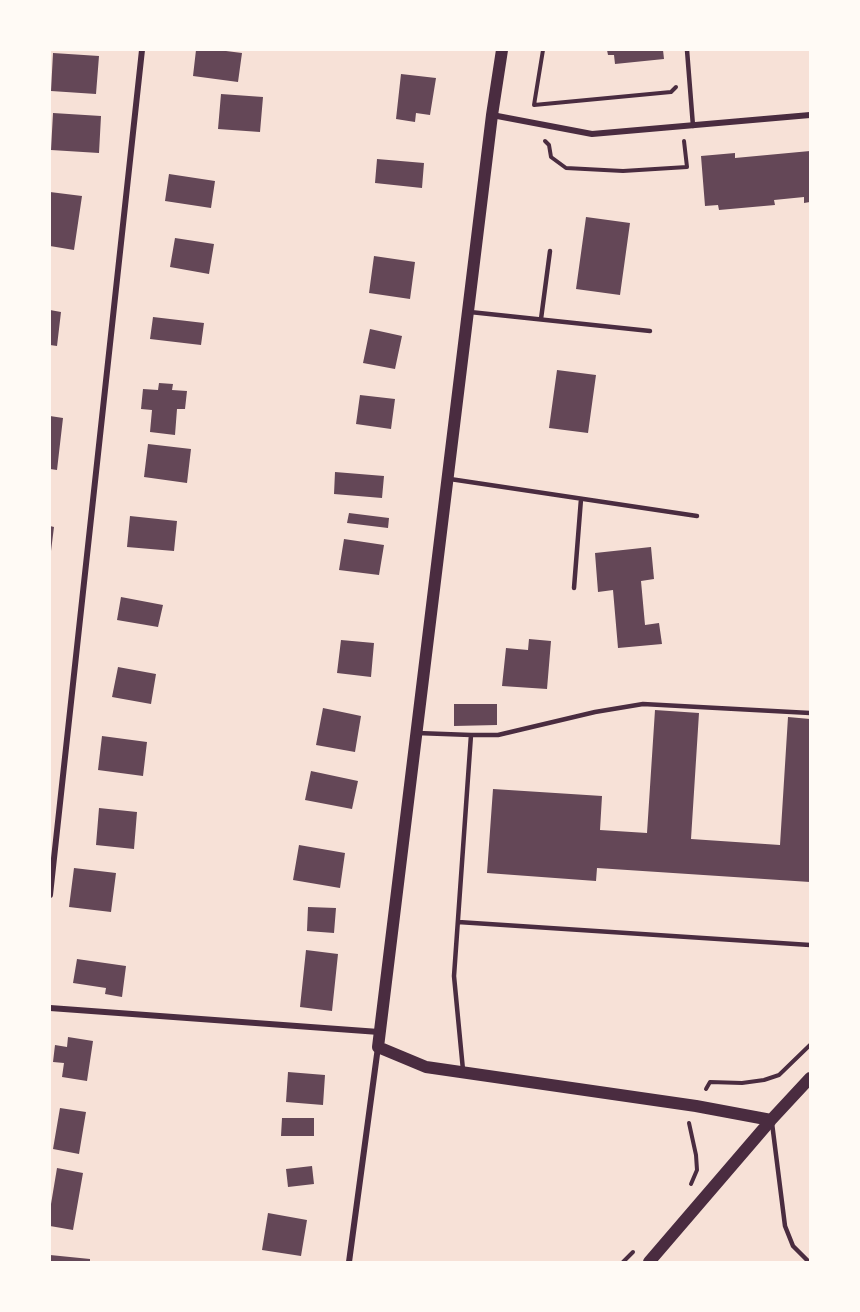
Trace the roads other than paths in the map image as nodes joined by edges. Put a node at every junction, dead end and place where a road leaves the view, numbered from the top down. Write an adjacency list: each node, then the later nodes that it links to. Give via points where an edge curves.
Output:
1 (142, 50): 18 (street)
2 (502, 50): 5 (main road)
3 (687, 50): 6 (lane)
4 (810, 115): 6 (street)
5 (492, 116): 6 (street, via 592,134); 8 (main road)
6 (693, 126)
7 (550, 251): 9 (lane)
8 (467, 311): 9 (lane); 11 (main road)
9 (542, 319): 10 (lane)
10 (650, 331)
11 (447, 479): 12 (lane); 16 (main road)
12 (581, 499): 13 (lane); 14 (lane)
13 (697, 516)
14 (574, 588)
15 (810, 713): 17 (lane, via 644,705 498,735)
16 (416, 733): 17 (lane); 22 (main road)
17 (471, 735): 19 (lane)
18 (50, 895)
19 (458, 922): 20 (lane); 24 (lane, via 454,976)
20 (810, 945)
21 (50, 1008): 22 (street)
22 (379, 1032): 23 (main road)
23 (378, 1047): 24 (main road, via 426,1067); 27 (street)
24 (463, 1072): 26 (main road)
25 (810, 1078): 26 (main road)
26 (771, 1120): 28 (main road); 29 (lane, via 785,1226 794,1246)
27 (349, 1263)
28 (649, 1263)
29 (809, 1263)

